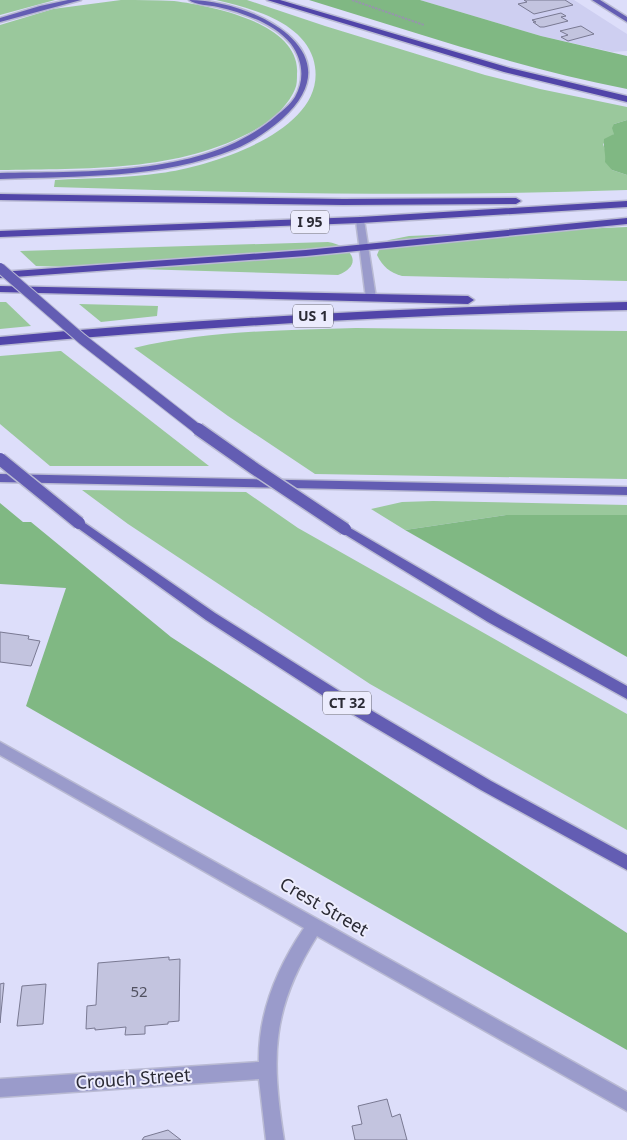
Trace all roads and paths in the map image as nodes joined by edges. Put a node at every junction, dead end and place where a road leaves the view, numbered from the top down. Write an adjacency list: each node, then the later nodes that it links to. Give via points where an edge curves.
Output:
1 (78, 0): 5 (main road)
2 (192, 0): 8 (main road, via 252,16 280,31 298,47 305,64 305,83 284,115 243,141 185,161 116,172)
3 (271, 0): 7 (highway, via 508,70)
4 (595, 0): 6 (main road)
5 (0, 20)
6 (627, 20)
7 (627, 99)
8 (0, 176)
9 (0, 197): 10 (highway, via 394,203 568,199)
10 (623, 204): 11 (highway, I 95)
11 (360, 220): 13 (highway, I 95); 14 (street)
12 (627, 221): 14 (highway)
13 (0, 234)
14 (364, 247): 16 (highway); 18 (street)
15 (0, 268): 24 (main road, bridge, via 69,329 169,408 253,468 346,529)
16 (0, 275)
17 (0, 289): 18 (highway)
18 (371, 298): 19 (highway)
19 (627, 305): 20 (highway, US 1, via 302,317)
20 (0, 341)
21 (0, 459): 26 (main road, CT 32, bridge, via 79,523 172,591 445,762)
22 (0, 478): 23 (main road)
23 (627, 490)
24 (627, 693)
25 (0, 748): 27 (street, Crest Street)
26 (627, 863)
27 (314, 925): 28 (street, via 283,978 267,1045); 30 (street, Crest Street)
28 (267, 1070): 29 (street, Crouch Street); 31 (street)
29 (0, 1088)
30 (627, 1102)
31 (275, 1140)

